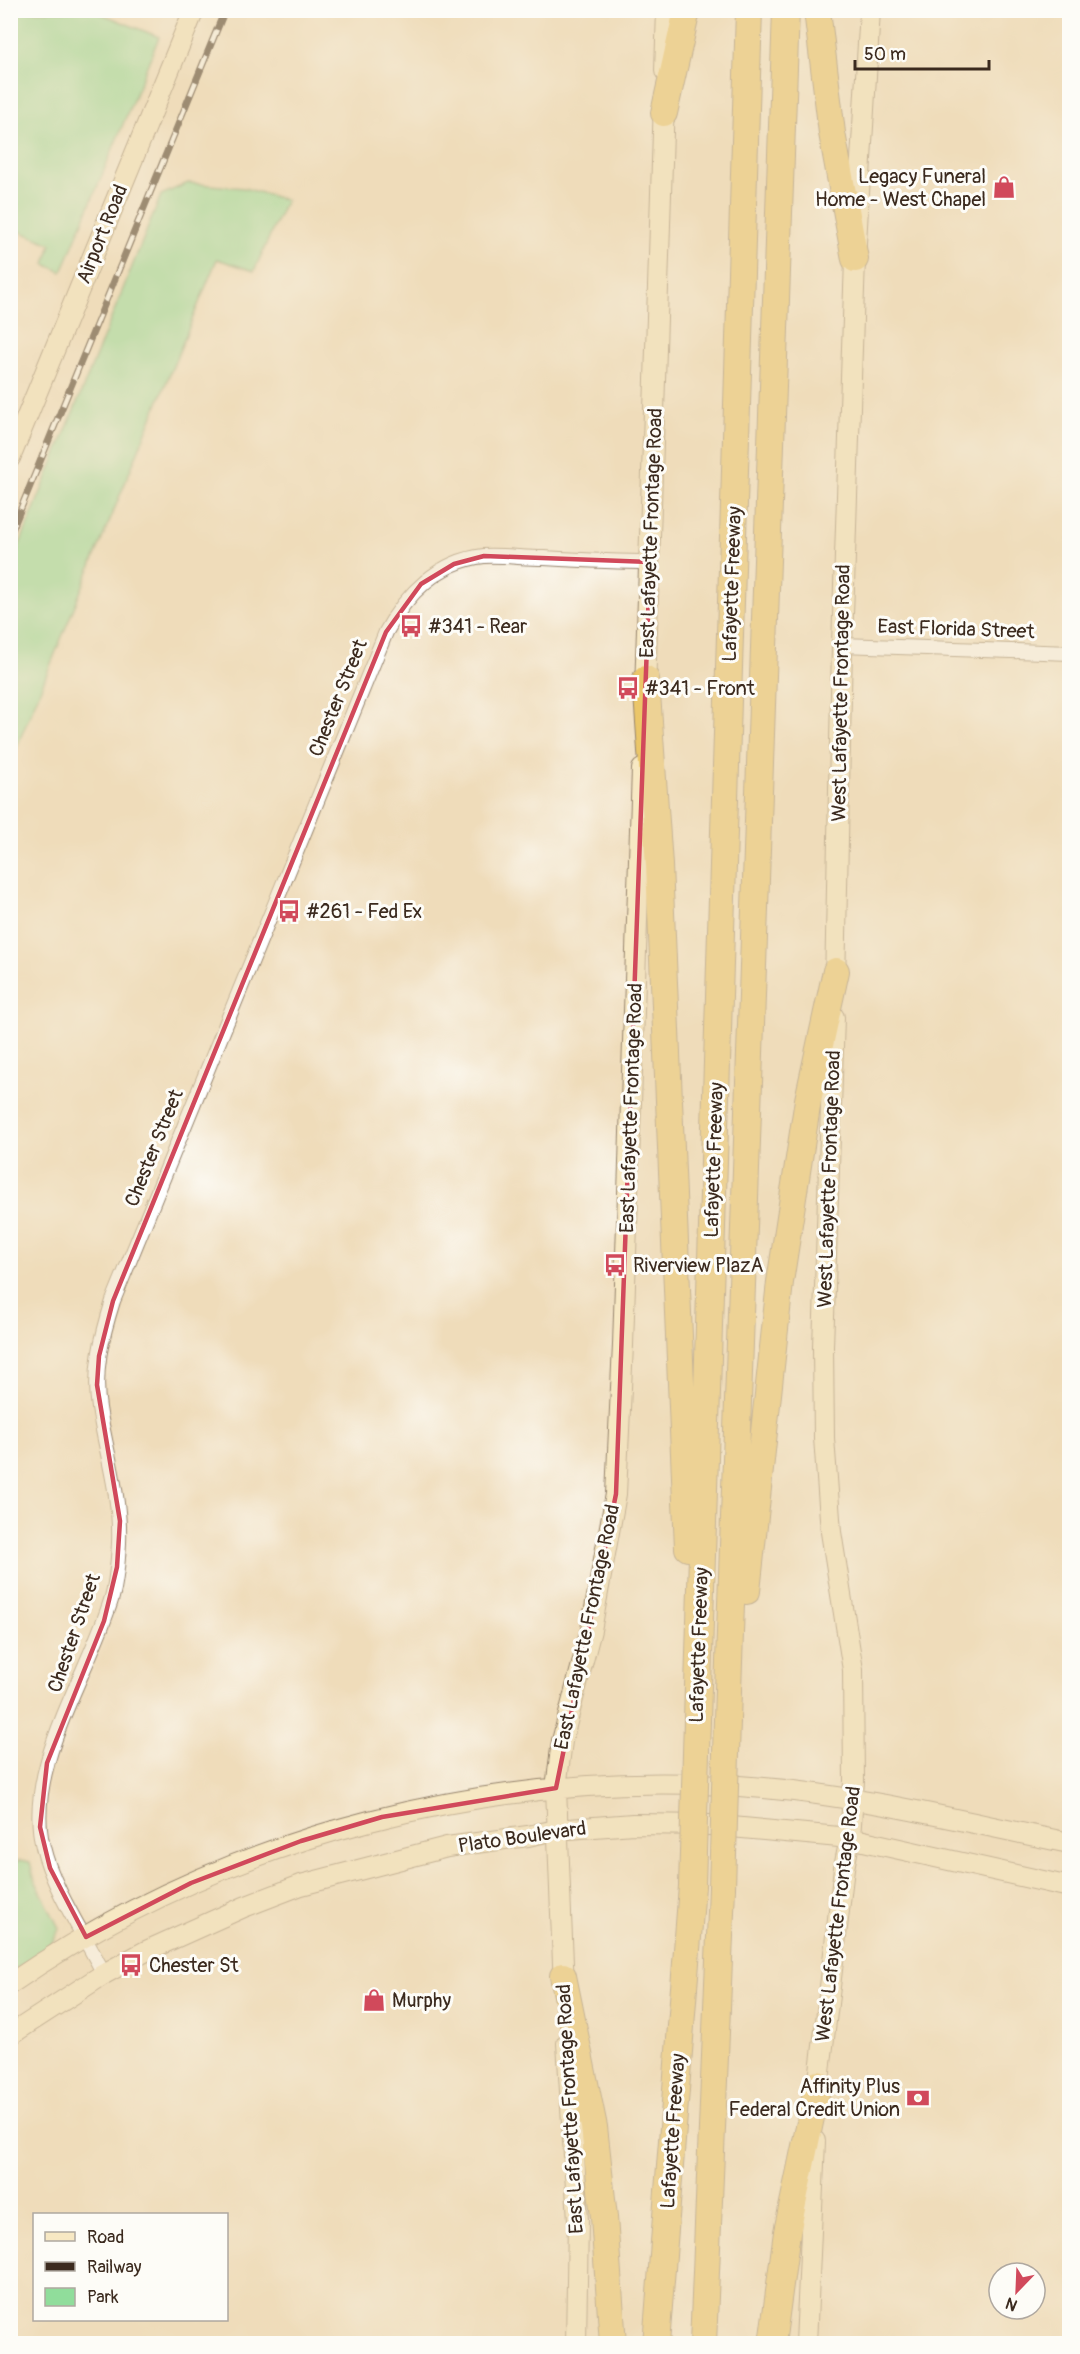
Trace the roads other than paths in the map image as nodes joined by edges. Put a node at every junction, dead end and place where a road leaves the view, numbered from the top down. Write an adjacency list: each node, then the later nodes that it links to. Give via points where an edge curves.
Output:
1 (194, 10): 10 (main road, Airport Road)
2 (667, 10): 8 (main road, East Lafayette Frontage Road)
3 (687, 10): 8 (highway)
4 (749, 10): 16 (highway, Lafayette Freeway)
5 (786, 10): 17 (highway, Lafayette Freeway)
6 (817, 10): 9 (highway, via 832,133)
7 (870, 10): 9 (main road, West Lafayette Frontage Road)
8 (664, 113): 11 (main road, East Lafayette Frontage Road)
9 (855, 259): 12 (main road, West Lafayette Frontage Road)
10 (10, 458)
11 (650, 562): 14 (main road, East Lafayette Frontage Road); 24 (street, Chester Street, via 484,556 454,564 408,597 395,614 377,653 113,1301 104,1332 97,1385 120,1521 117,1567 104,1621 47,1763 40,1804 42,1846)
12 (842, 645): 13 (street, East Florida Street); 15 (main road, West Lafayette Frontage Road)
13 (1070, 652)
14 (646, 680): 16 (highway, via 659,876 684,1494); 18 (main road, East Lafayette Frontage Road, via 616,1494 591,1630 562,1741)
15 (836, 971): 17 (highway, via 808,1100 780,1282 750,1569); 19 (main road, West Lafayette Frontage Road, via 823,1347 824,1438 831,1532 853,1670)
16 (697, 1710): 32 (highway, Lafayette Freeway, bridge, via 692,1886)
17 (728, 1710): 33 (highway, Lafayette Freeway, bridge)
18 (556, 1788): 19 (main road, via 676,1783); 20 (main road, East Lafayette Frontage Road); 24 (main road, via 391,1815 301,1841 191,1883)
19 (853, 1798): 21 (main road, West Lafayette Frontage Road); 22 (main road)
20 (556, 1830): 21 (main road, Plato Boulevard, via 633,1824 710,1825); 25 (main road, Plato Boulevard, via 447,1848 301,1885 146,1951); 26 (main road, East Lafayette Frontage Road)
21 (850, 1838): 23 (main road, Plato Boulevard); 29 (main road, West Lafayette Frontage Road)
22 (1070, 1843)
23 (1070, 1887)
24 (86, 1937): 25 (street, Chester Street); 27 (main road)
25 (104, 1974): 28 (main road, Plato Boulevard)
26 (563, 1976): 30 (main road, East Lafayette Frontage Road, via 578,2220); 31 (highway, via 594,2127)
27 (10, 1983)
28 (10, 2035)
29 (818, 2084): 34 (highway, via 787,2232); 35 (main road, West Lafayette Frontage Road)
30 (576, 2343)
31 (613, 2343)
32 (656, 2343)
33 (703, 2343)
34 (772, 2343)
35 (806, 2343)

